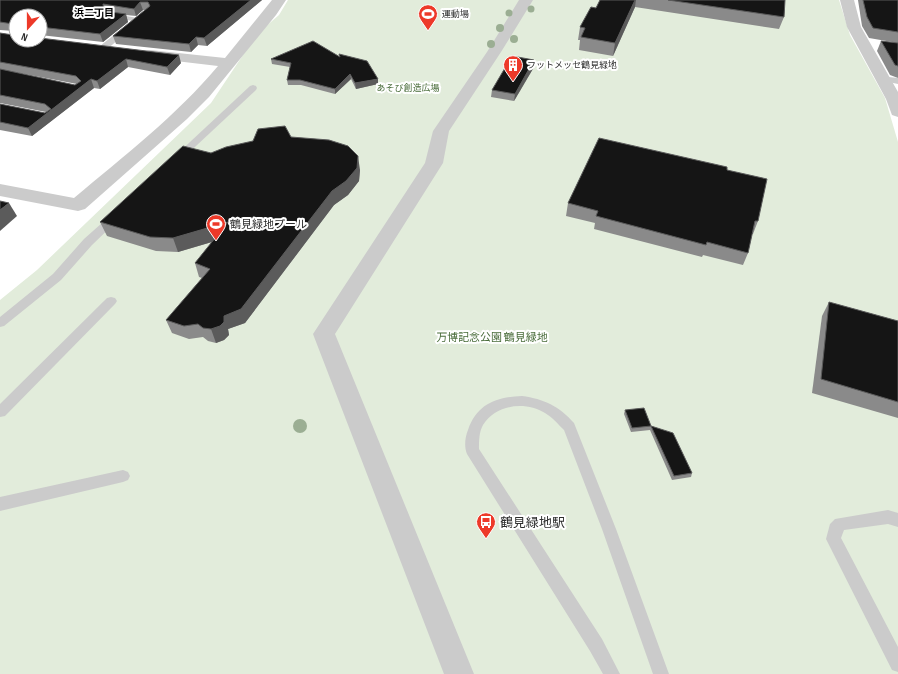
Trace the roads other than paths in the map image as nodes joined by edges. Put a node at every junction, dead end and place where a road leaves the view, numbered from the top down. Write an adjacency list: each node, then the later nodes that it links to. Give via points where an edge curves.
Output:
1 (279, 0): 6 (street)
2 (526, 0): 21 (street, via 441,131 434,163 324,334)
3 (847, 0): 7 (street, via 854,28 870,44)
4 (110, 15): 5 (lane, via 140,18)
5 (95, 47): 6 (street)
6 (229, 63): 12 (street, via 181,116 78,205)
7 (882, 78): 8 (lane); 10 (street)
8 (898, 81)
9 (253, 88): 11 (lane)
10 (898, 112)
11 (173, 163)
12 (0, 190)
13 (122, 210): 15 (lane, via 88,242 57,277)
14 (111, 300): 16 (lane)
15 (0, 323)
16 (0, 412)
17 (124, 476): 18 (lane)
18 (0, 504)
19 (898, 520): 20 (lane, via 888,517 840,524 835,529 832,539)
20 (898, 664)
21 (459, 674)
22 (612, 674): 23 (lane, via 592,638 472,450 471,441 475,424 494,406 512,401 529,401 557,414 568,427 609,529)
23 (662, 674)

